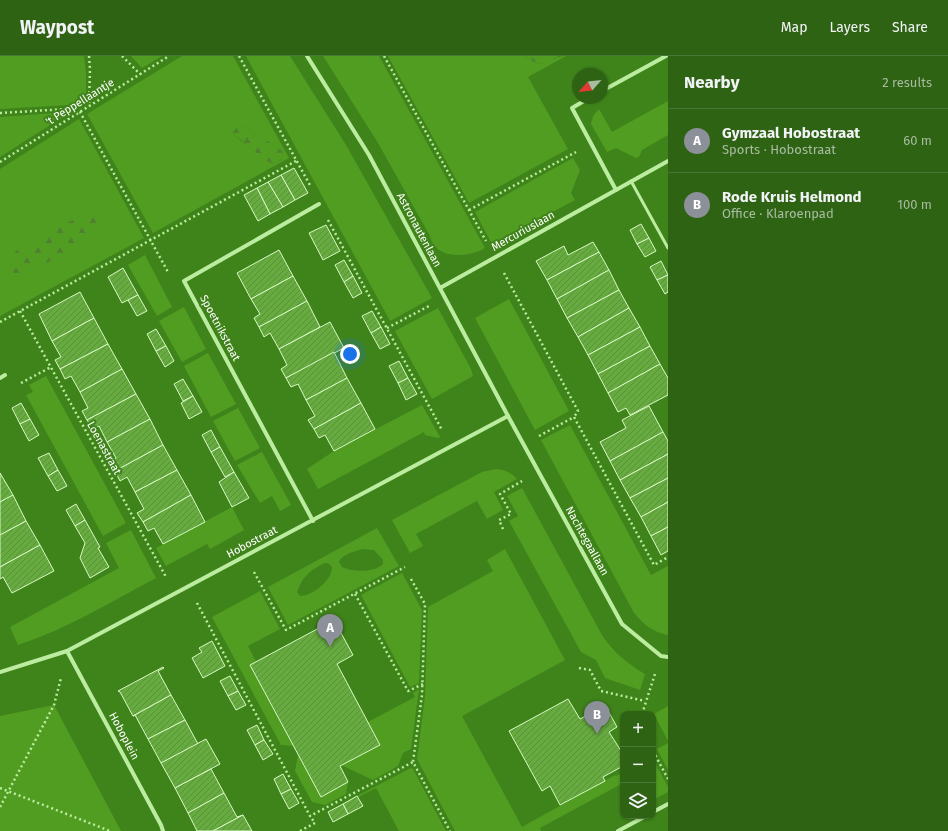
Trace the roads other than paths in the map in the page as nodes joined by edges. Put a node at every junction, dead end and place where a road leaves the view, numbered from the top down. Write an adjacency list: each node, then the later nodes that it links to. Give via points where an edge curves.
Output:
1 (307, 56): 10 (street, Astronautenlaan, via 369,155)
2 (666, 56): 3 (street)
3 (608, 88)
4 (579, 104): 7 (street, via 572,108)
5 (668, 161): 6 (street, Mercuriuslaan)
6 (631, 180): 7 (street, Mercuriuslaan); 9 (lane)
7 (616, 190): 10 (street, Mercuriuslaan)
8 (319, 204): 14 (street, Spoetnikstraat, via 184,281)
9 (668, 248)
10 (440, 288): 13 (street, Astronautenlaan)
11 (5, 375): 12 (street)
12 (0, 378)
13 (508, 416): 14 (street, Hobostraat); 16 (street, Nachtegaallaan, via 622,624 661,656)
14 (313, 520): 15 (street, Hobostraat)
15 (67, 651): 17 (street, Hobostraat); 21 (street, Hoboplein)
16 (668, 657)
17 (0, 672)
18 (668, 804): 19 (street)
19 (656, 810)
20 (640, 819): 22 (street)
21 (163, 831)
22 (618, 831)

